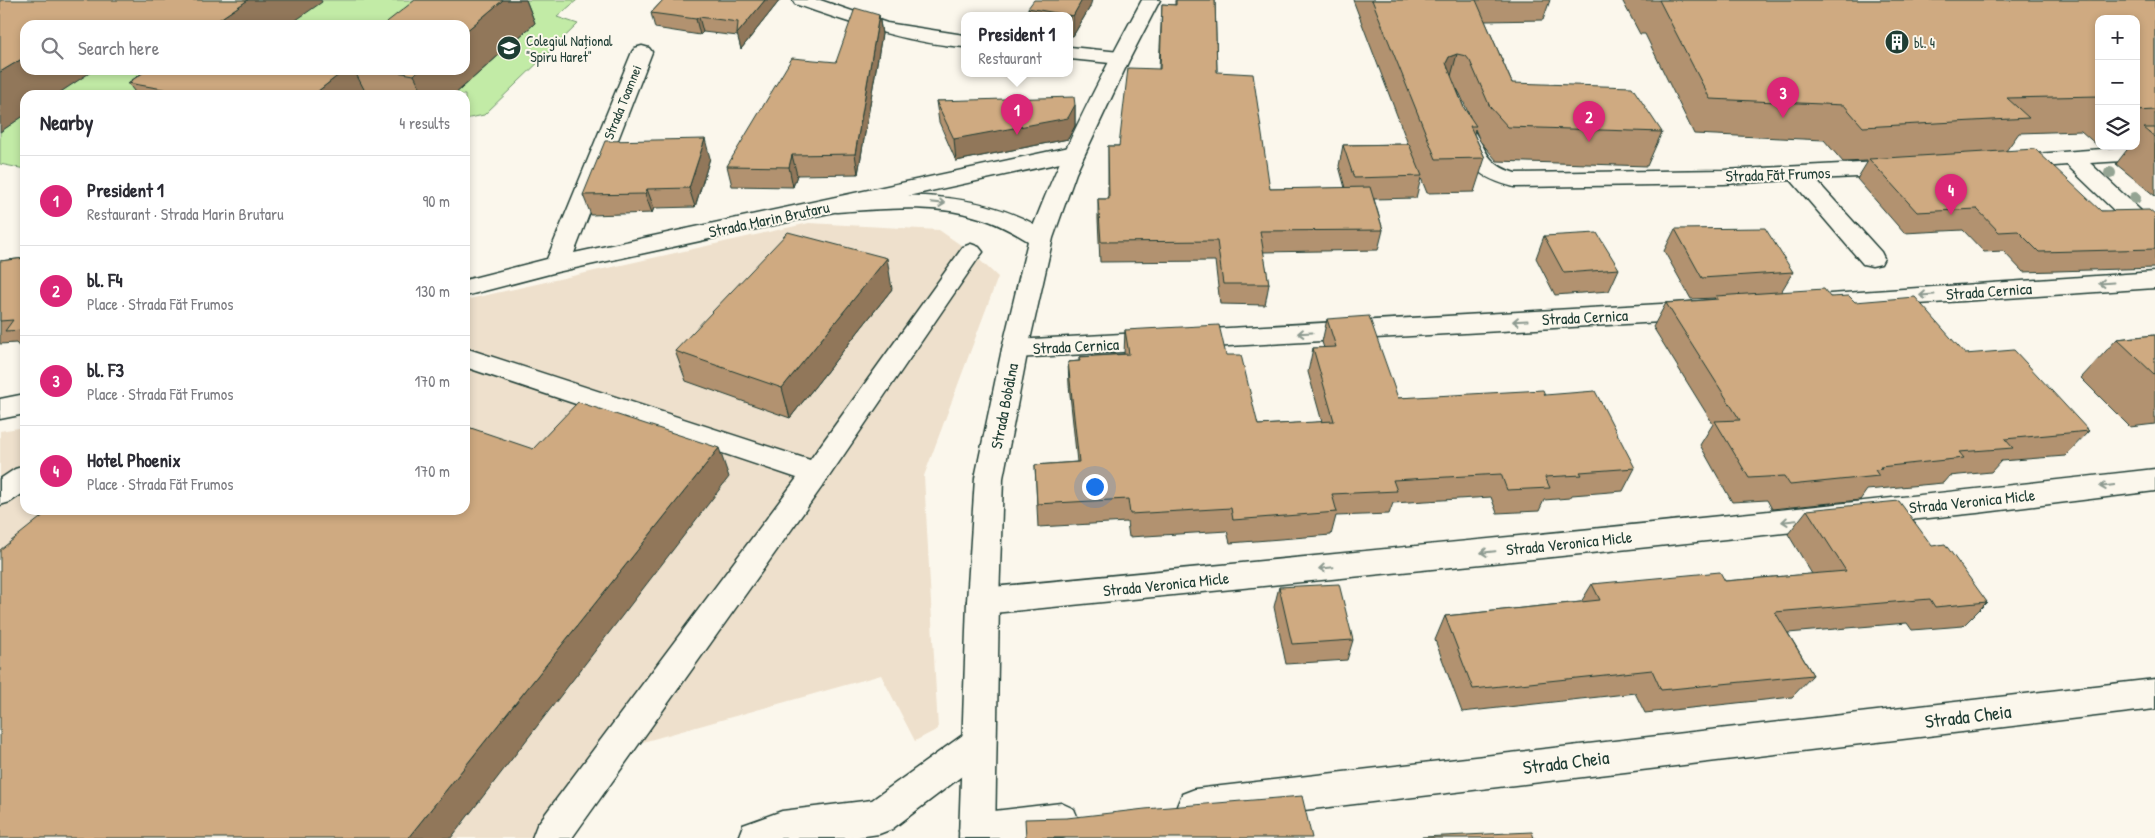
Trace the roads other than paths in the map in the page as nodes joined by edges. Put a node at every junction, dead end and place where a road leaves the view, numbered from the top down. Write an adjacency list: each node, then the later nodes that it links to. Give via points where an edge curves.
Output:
1 (802, 0): 3 (street, via 883,28)
2 (1151, 0): 6 (street, Strada Bobâlna)
3 (961, 41)
4 (642, 52): 19 (street, Strada Toamnei)
5 (1073, 53): 6 (street)
6 (1120, 58): 9 (street, Strada Bobâlna)
7 (1456, 111): 13 (street, Strada Făt Frumos, via 1478,162 1488,170 1514,180)
8 (2155, 152): 10 (street)
9 (1074, 153): 14 (street, Strada Marin Brutaru); 16 (street, Strada Bobâlna)
10 (2073, 159): 11 (street); 15 (street)
11 (1988, 164)
12 (1921, 168): 13 (street, Strada Făt Frumos)
13 (1797, 173): 18 (street)
14 (837, 205): 16 (street, one-way to 16, via 906,201 964,206 1012,222); 19 (street, Strada Marin Brutaru)
15 (2155, 237)
16 (1041, 238): 24 (street, Strada Bobâlna)
17 (971, 252): 28 (street)
18 (1872, 258)
19 (557, 264): 21 (street, Strada Marin Brutaru)
20 (2155, 280): 22 (street, Strada Cernica, one-way to 22)
21 (470, 287)
22 (1788, 305)
23 (1720, 309): 24 (street, Strada Cernica, one-way to 24)
24 (1015, 350): 32 (street, Strada Bobâlna, via 989,478)
25 (470, 359): 28 (street)
26 (20, 405): 27 (street)
27 (0, 409)
28 (816, 473): 39 (street)
29 (20, 480): 31 (street)
30 (2155, 480): 32 (street, Strada Veronica Micle, one-way to 32, via 1552,545)
31 (0, 494)
32 (983, 601): 34 (street, Strada Bobâlna)
33 (2155, 694): 35 (street, Strada Cheia)
34 (979, 743): 37 (street); 38 (street, Strada Bobâlna)
35 (1165, 809)
36 (1096, 817): 38 (street)
37 (874, 827): 40 (street, via 782,829)
38 (977, 834)
39 (550, 838)
40 (756, 838)

